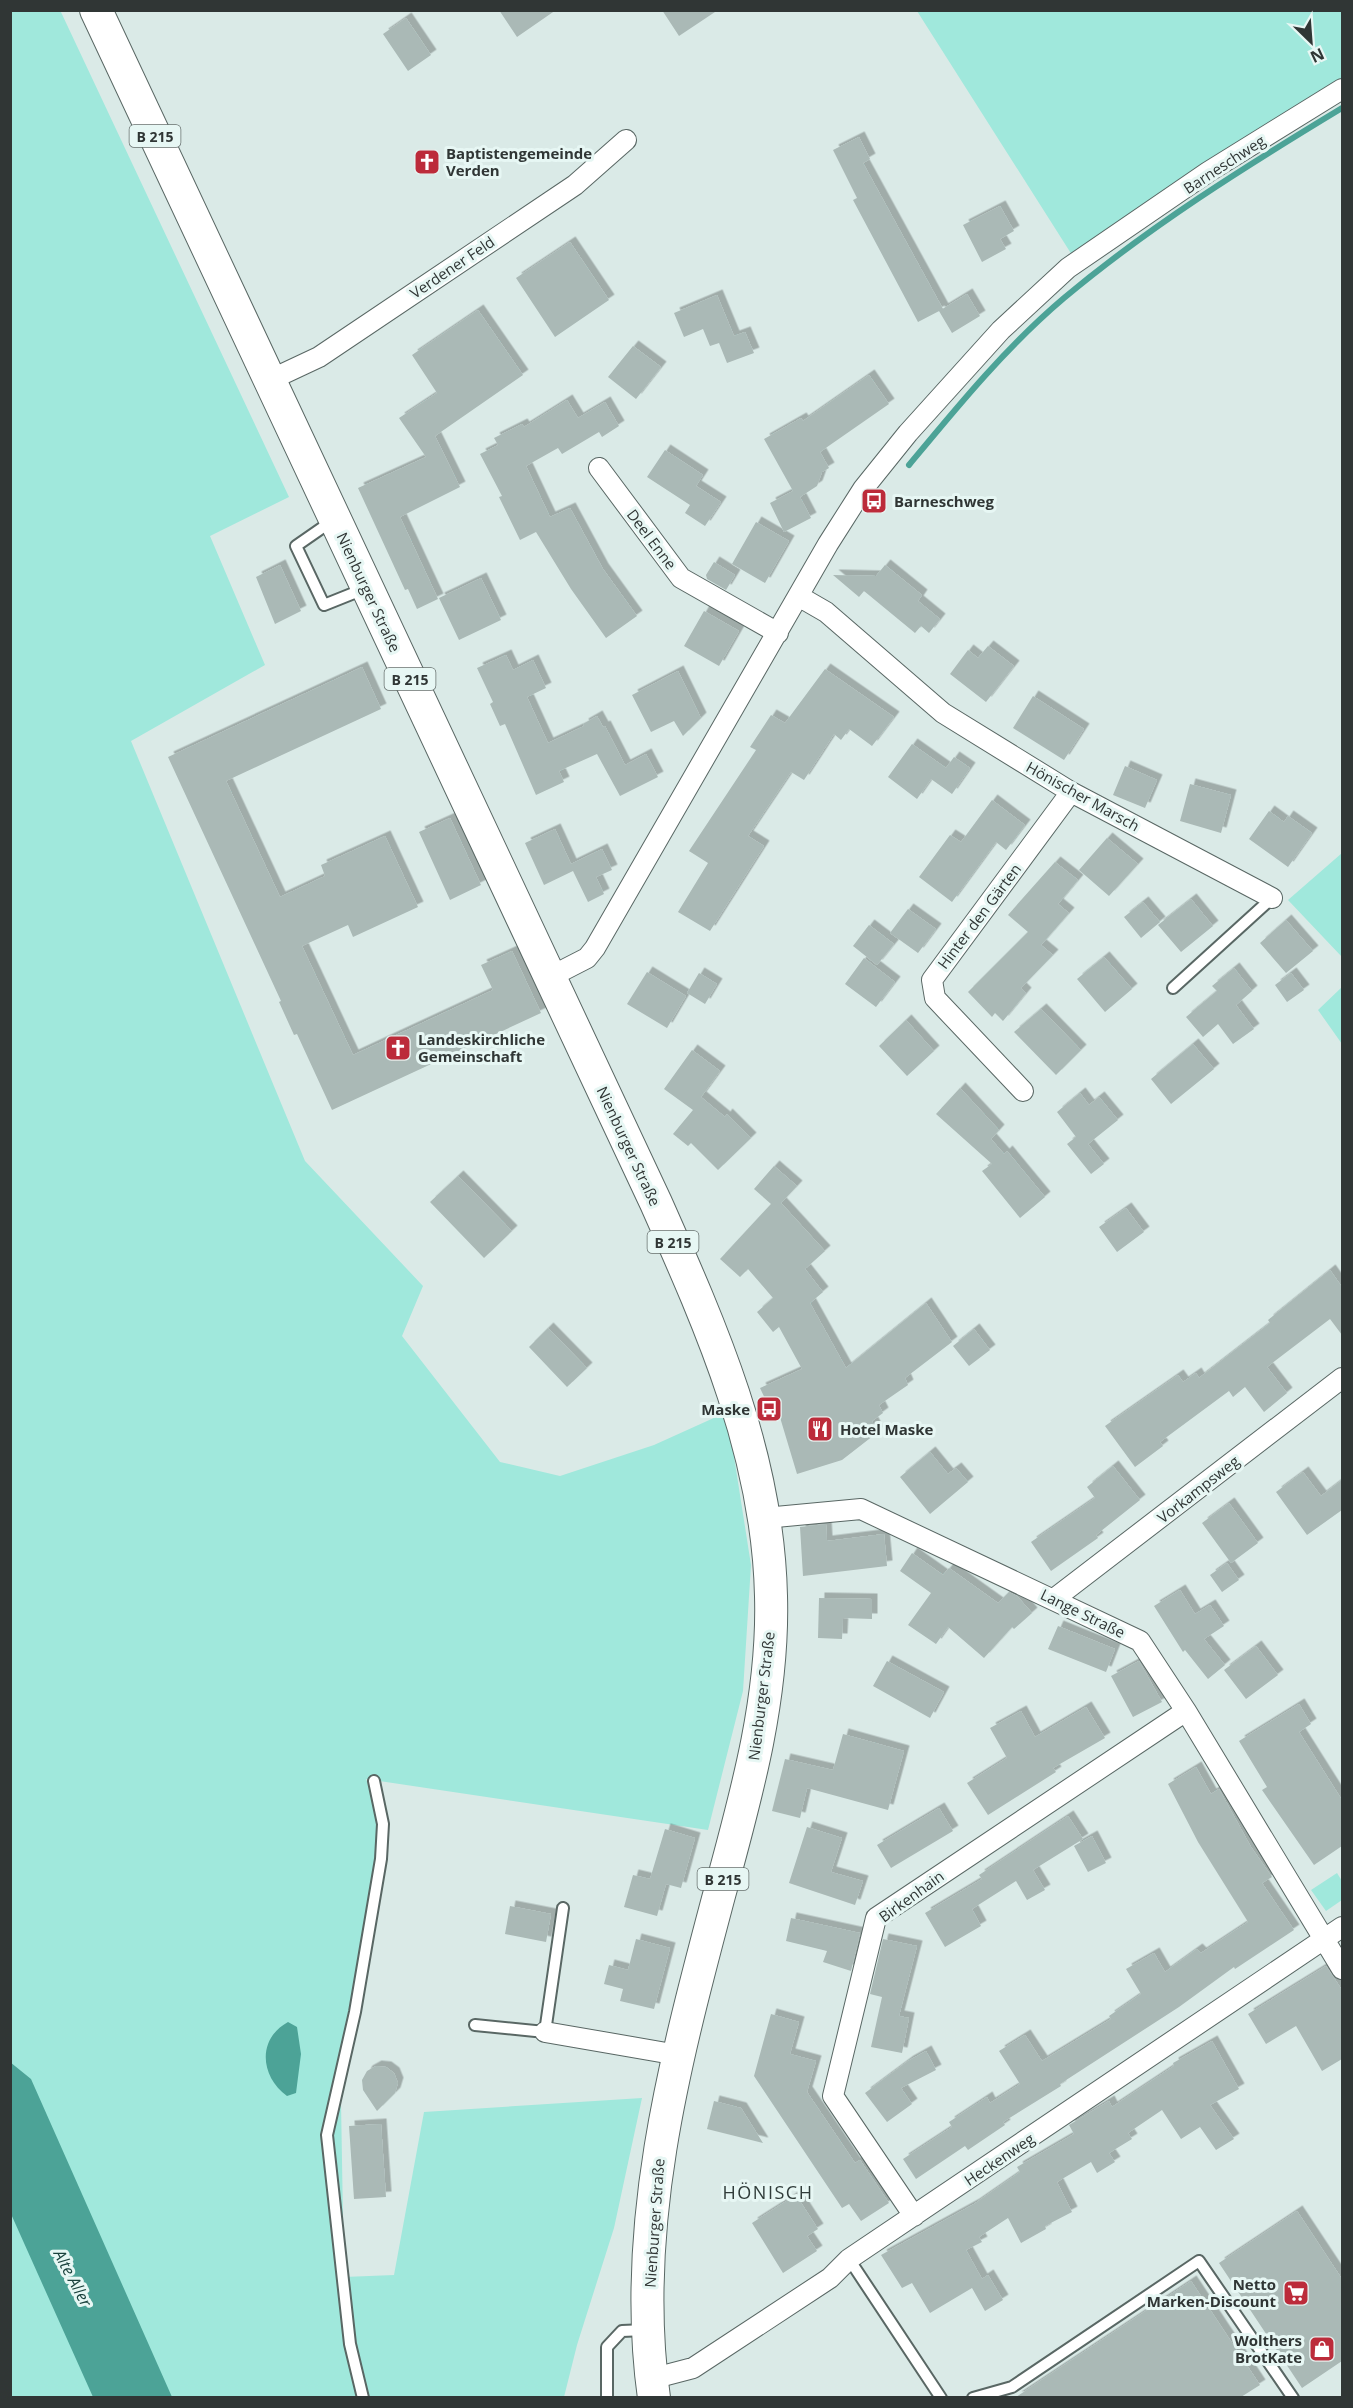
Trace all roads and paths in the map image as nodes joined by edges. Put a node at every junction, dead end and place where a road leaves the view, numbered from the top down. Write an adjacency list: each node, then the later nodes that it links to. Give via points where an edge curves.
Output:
1 (96, 10): 4 (main road, Nienburger Straße / B 215)
2 (1342, 89): 8 (street, Barneschweg, via 1208,172 1068,268 1001,330 887,458 828,544)
3 (626, 140): 4 (street, Verdener Feld, via 588,176 319,357)
4 (270, 380): 6 (main road, Nienburger Straße / B 215)
5 (599, 468): 9 (street, Deel Enne, via 681,578)
6 (335, 519): 7 (main road, Nienburger Straße / B 215); 7 (lane, via 296,546 324,605)
7 (367, 587): 12 (main road, Nienburger Straße / B 215)
8 (800, 597): 9 (street, Barneschweg); 10 (street, Hönischer Marsch, via 826,612 943,713)
9 (778, 633): 12 (street, Barneschweg, via 595,948 587,958)
10 (1071, 792): 11 (street, Hönischer Marsch); 14 (street, Hinter den Gärten, via 932,980 935,998)
11 (1272, 898): 13 (lane, Hönischer Marsch)
12 (550, 977): 16 (main road, Nienburger Straße / B 215, via 707,1318 753,1457)
13 (1173, 988)
14 (1023, 1091)
15 (1342, 1378): 17 (street, Vorkampsweg)
16 (765, 1518): 17 (street, Lange Straße, via 861,1509); 26 (main road, Nienburger Straße / B 215, via 770,1647 758,1739)
17 (1054, 1599): 18 (street, Lange Straße, via 1140,1641)
18 (1186, 1711): 22 (street, Lange Straße); 27 (street, Birkenhain, via 876,1918 833,2096)
19 (374, 1781): 31 (lane, via 383,1824 381,1859 355,2012 327,2135 350,2344)
20 (563, 1908): 25 (lane)
21 (1342, 1927): 22 (street, Heckenweg)
22 (1324, 1942): 23 (street, Lange Straße); 27 (street, Heckenweg)
23 (1342, 1970)
24 (475, 2025): 25 (lane)
25 (545, 2032): 26 (street)
26 (678, 2055): 29 (main road, Nienburger Straße / B 215, via 655,2175)
27 (914, 2216): 28 (street, Heckenweg)
28 (849, 2259): 30 (street, Heckenweg, via 830,2278 693,2368); 33 (lane)
29 (649, 2330): 30 (main road, Nienburger Straße / B 215); 32 (lane, via 622,2331 607,2347)
30 (653, 2388)
31 (363, 2397)
32 (607, 2397)
33 (941, 2397)
34 (973, 2397): 35 (lane, via 1012,2387 1199,2261)
35 (1293, 2397)

